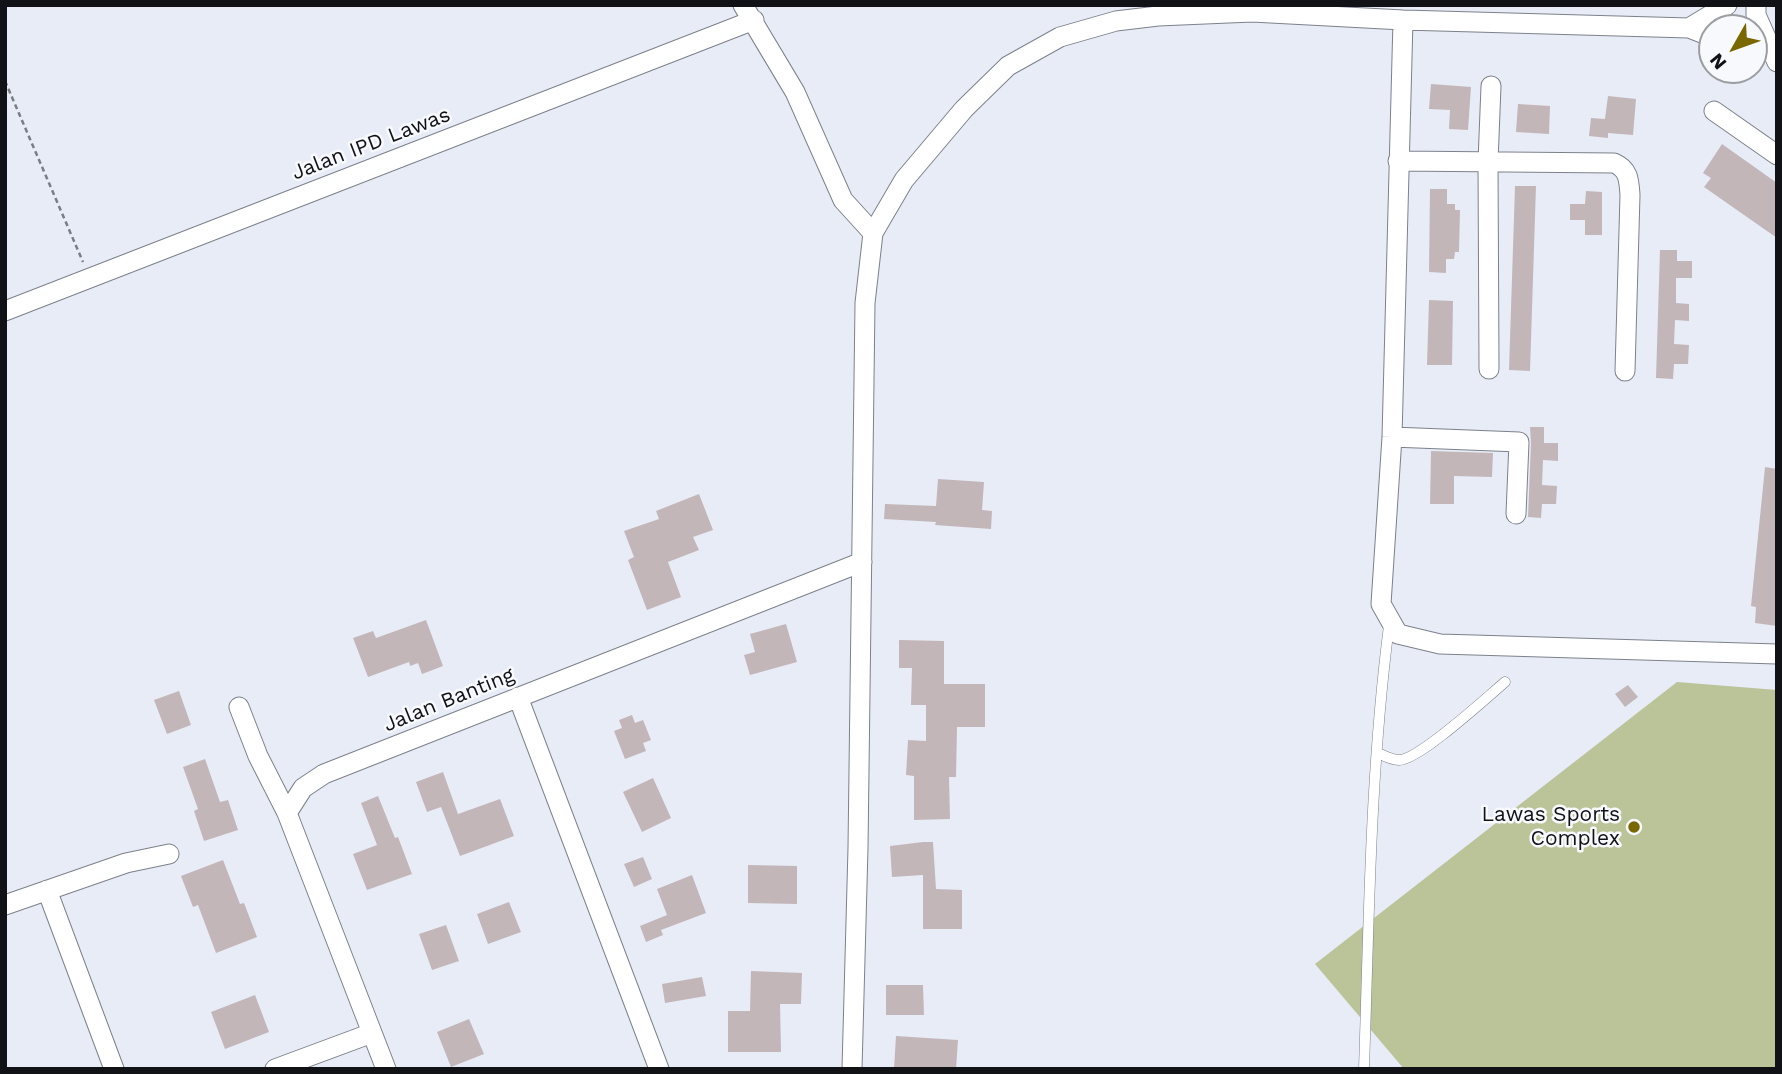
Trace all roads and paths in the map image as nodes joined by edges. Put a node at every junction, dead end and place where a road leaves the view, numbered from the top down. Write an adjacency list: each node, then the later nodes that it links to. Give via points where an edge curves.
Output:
1 (1727, 5): 5 (street)
2 (1756, 5): 7 (street)
3 (749, 13): 14 (street, via 795,92 843,200); 15 (street, Jalan IPD Lawas)
4 (1403, 20): 5 (street); 12 (street); 14 (street, via 1252,12 1158,16 1115,21 1060,37 1009,65 964,109 904,180)
5 (1689, 28): 6 (street)
6 (1698, 32)
7 (1775, 61)
8 (5, 81): 15 (path)
9 (1491, 86): 13 (street)
10 (1714, 111): 11 (street)
11 (1777, 155)
12 (1398, 161): 13 (street); 19 (street)
13 (1488, 162): 17 (street); 18 (street, via 1614,163 1629,176)
14 (873, 233): 21 (street, via 863,344)
15 (90, 278): 16 (street, Jalan IPD Lawas)
16 (5, 311)
17 (1489, 369)
18 (1625, 371)
19 (1392, 438): 20 (street, via 1519,442); 22 (street, via 1381,604)
20 (1516, 514)
21 (862, 562): 25 (street, Jalan Banting); 37 (street)
22 (1390, 620): 23 (street, via 1398,634 1440,644); 27 (lane)
23 (1777, 654)
24 (1505, 682): 27 (lane, via 1407,759 1397,761)
25 (518, 697): 28 (street, Jalan Banting, via 324,774 303,788); 36 (street)
26 (239, 707): 28 (street)
27 (1378, 753): 38 (lane)
28 (287, 813): 32 (street)
29 (169, 854): 30 (street, via 125,863)
30 (47, 890): 31 (street); 33 (street)
31 (5, 905)
32 (372, 1032): 34 (street); 35 (street)
33 (114, 1069)
34 (275, 1069)
35 (386, 1069)
36 (659, 1069)
37 (852, 1069)
38 (1364, 1069)

